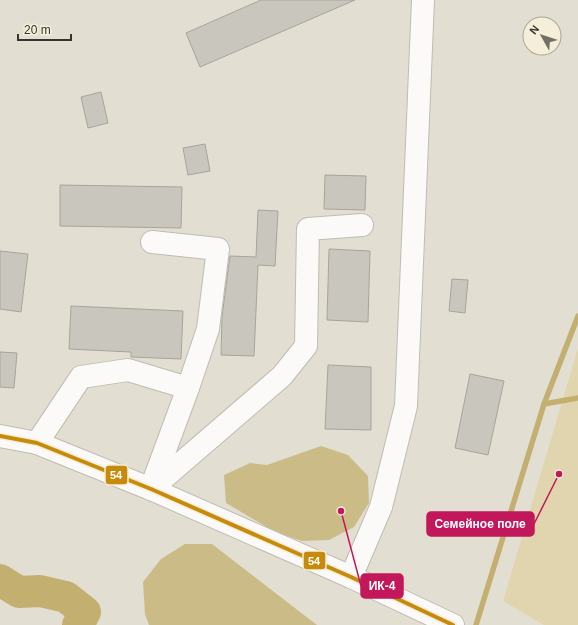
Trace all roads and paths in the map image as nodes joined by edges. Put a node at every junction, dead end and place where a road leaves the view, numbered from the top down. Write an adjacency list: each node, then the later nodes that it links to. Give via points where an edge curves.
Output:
1 (423, 0): 8 (main road, via 406,406 381,506)
2 (362, 225): 7 (main road, via 308,229 306,346 282,376)
3 (152, 242): 4 (main road, via 218,249 208,329)
4 (188, 388): 6 (main road, via 128,370 80,377); 7 (main road)
5 (0, 436): 6 (main road)
6 (37, 443): 7 (main road)
7 (151, 489): 8 (main road)
8 (351, 577): 9 (main road)
9 (453, 625)

